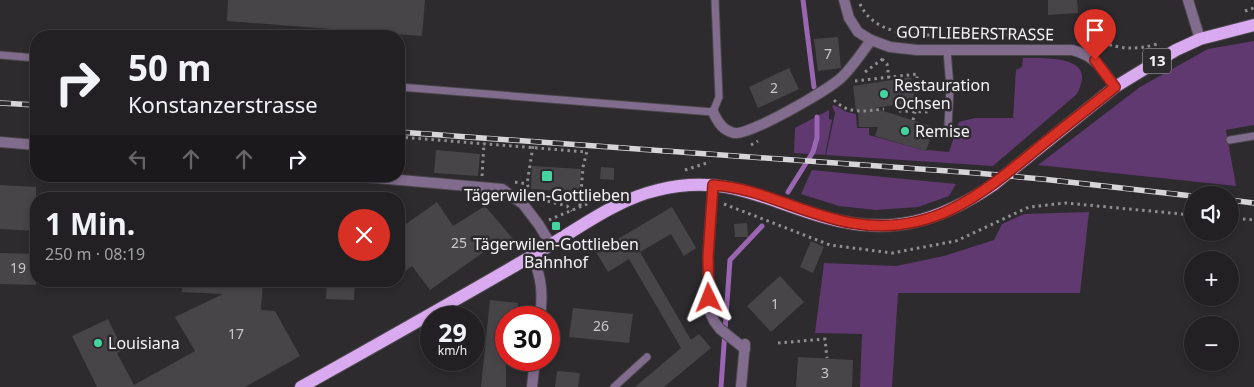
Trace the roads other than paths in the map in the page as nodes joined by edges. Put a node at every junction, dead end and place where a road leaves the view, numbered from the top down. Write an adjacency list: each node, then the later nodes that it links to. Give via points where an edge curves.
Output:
1 (715, 0): 14 (lane, via 719,97)
2 (844, 0): 6 (street, GOTTLIEBERSTRASSE, via 849,18 858,32)
3 (1188, 0): 5 (street)
4 (1254, 25): 5 (main road, 13)
5 (1200, 39): 13 (main road, 13)
6 (871, 40): 8 (street, GOTTLIEBERSTRASSE, via 890,47); 14 (street, via 841,78 751,130 735,133 722,128)
7 (1093, 40): 10 (lane)
8 (947, 50): 10 (street, GOTTLIEBERSTRASSE, via 1062,50); 15 (lane)
9 (0, 55): 11 (lane)
10 (1089, 56): 13 (street, via 1100,65)
11 (30, 58)
12 (405, 87): 14 (lane)
13 (1115, 87): 21 (main road, 13, via 993,185 950,211 928,219 879,226 853,223 735,188)
14 (713, 112)
15 (948, 126)
16 (1254, 136): 17 (lane)
17 (1230, 140)
18 (0, 142): 19 (street)
19 (30, 144)
20 (405, 181): 22 (street, via 502,190 523,204)
21 (713, 185): 22 (main road, 13, via 676,186 639,195); 30 (street, via 708,257 709,310 720,328 745,346)
22 (551, 245): 23 (main road, 13)
23 (532, 256): 24 (street, via 540,279); 27 (main road, 13)
24 (541, 306)
25 (647, 357): 29 (lane)
26 (534, 371): 28 (street)
27 (301, 387)
28 (532, 387)
29 (614, 387)
30 (741, 387)

